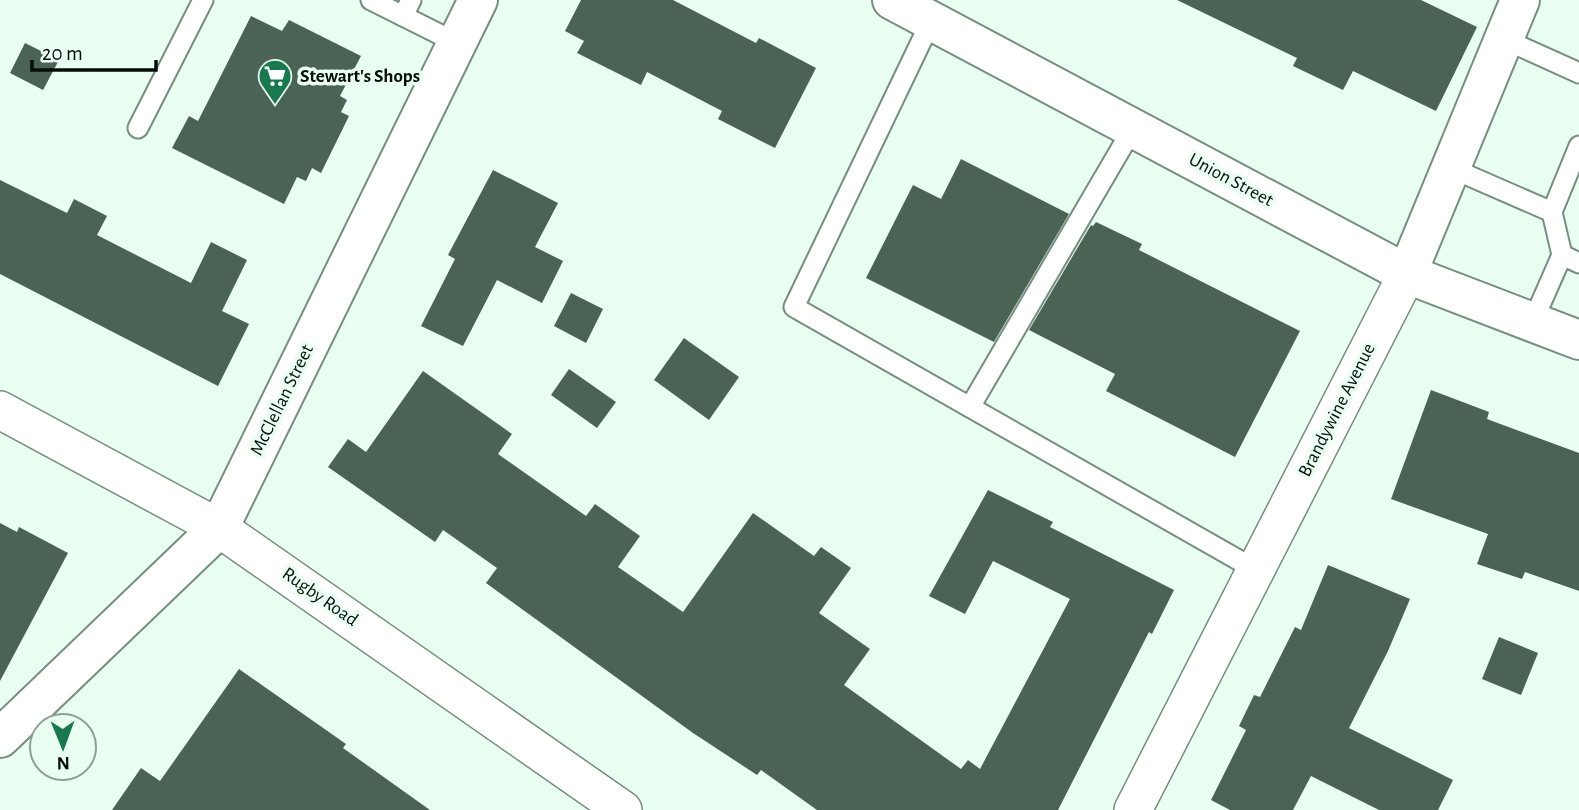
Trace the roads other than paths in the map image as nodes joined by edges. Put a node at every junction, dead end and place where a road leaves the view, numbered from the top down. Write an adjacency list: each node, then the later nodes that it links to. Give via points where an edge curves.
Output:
1 (203, 0): 11 (lane)
2 (371, 0): 6 (lane)
3 (478, 0): 9 (main road, McClellan Street)
4 (892, 0): 7 (main road, Union Street)
5 (1520, 0): 8 (main road, Brandywine Avenue)
6 (407, 8): 9 (lane)
7 (931, 21): 12 (main road, Union Street); 20 (lane, via 794,307)
8 (1504, 39): 10 (lane); 14 (main road, Brandywine Avenue)
9 (457, 43): 22 (main road, McClellan Street)
10 (1579, 73)
11 (138, 128)
12 (1133, 128): 17 (main road, Union Street); 20 (lane)
13 (1579, 146): 15 (lane)
14 (1451, 168): 15 (lane); 17 (main road, Brandywine Avenue)
15 (1552, 212): 16 (lane)
16 (1570, 259): 18 (lane)
17 (1407, 274): 18 (main road, Union Street); 23 (street, Brandywine Avenue)
18 (1533, 321): 19 (main road, Union Street)
19 (1579, 340)
20 (970, 407): 23 (lane)
21 (0, 410): 22 (street, Rugby Road)
22 (219, 528): 24 (main road, McClellan Street); 25 (street, Rugby Road)
23 (1256, 570): 26 (street, Brandywine Avenue)
24 (0, 738)
25 (623, 810)
26 (1133, 810)

